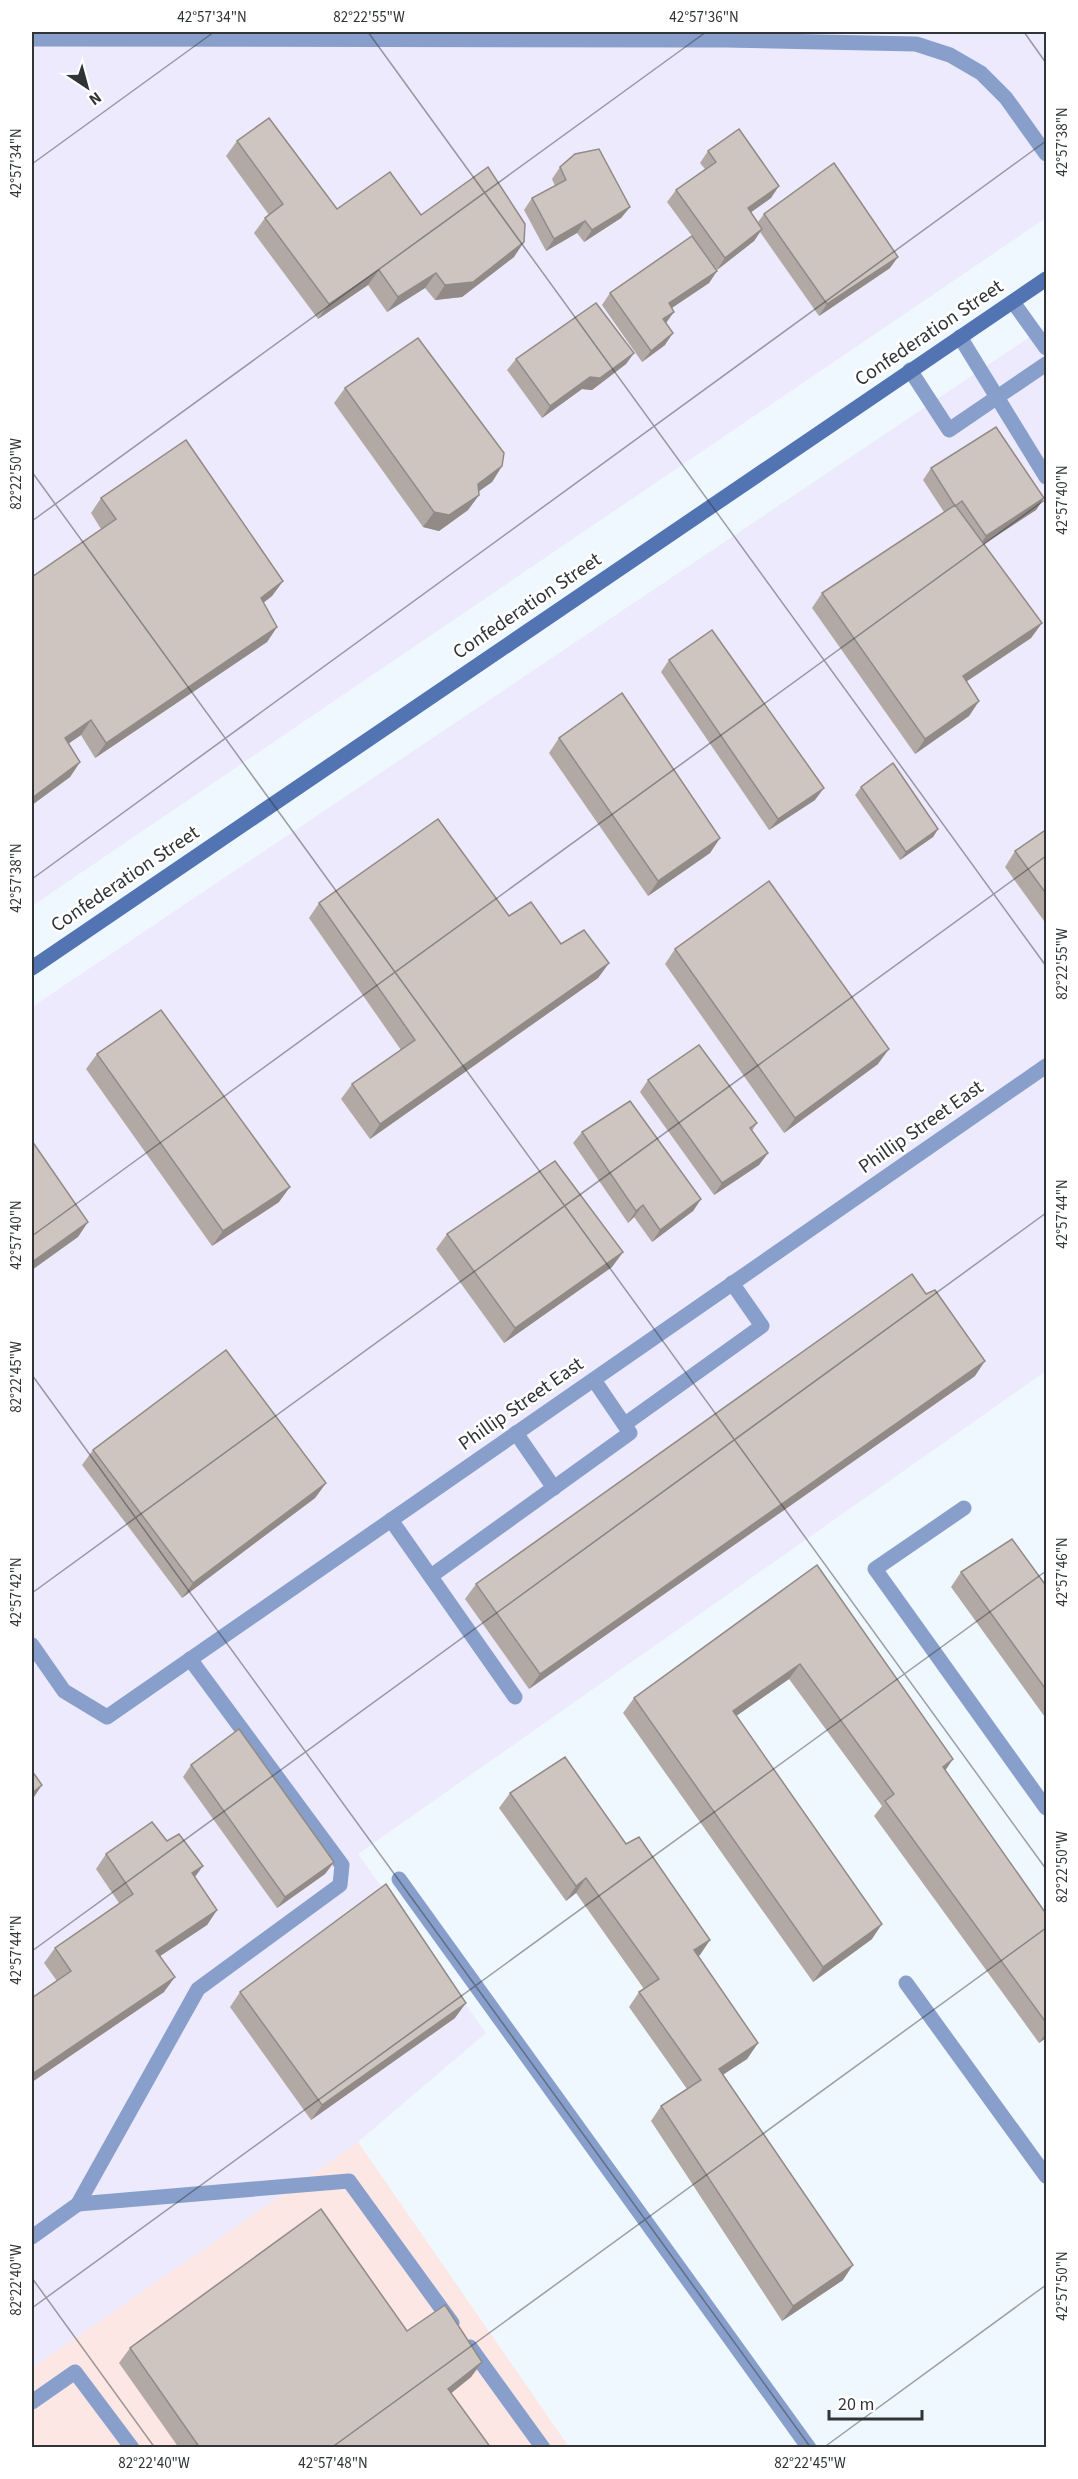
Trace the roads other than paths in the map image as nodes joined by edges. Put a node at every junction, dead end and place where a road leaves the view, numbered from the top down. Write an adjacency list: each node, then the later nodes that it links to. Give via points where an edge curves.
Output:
1 (725, 36): 2 (street); 3 (street, via 892,42 934,48 981,73 994,85)
2 (32, 39)
3 (1047, 154)
4 (1047, 279): 5 (main road, Confederation Street)
5 (1013, 302): 6 (main road, Confederation Street); 7 (street)
6 (960, 337): 9 (main road, Confederation Street); 10 (street)
7 (1047, 348)
8 (1047, 364): 10 (street)
9 (910, 370): 10 (street, via 949,430); 12 (main road, Confederation Street)
10 (999, 397): 11 (street)
11 (1047, 477)
12 (32, 968)
13 (1047, 1066): 14 (street, Phillip Street East)
14 (732, 1284): 15 (street, Phillip Street East); 16 (street, via 762,1326)
15 (594, 1380): 16 (street); 17 (street, Phillip Street East)
16 (625, 1425): 18 (street, via 630,1433)
17 (516, 1433): 18 (street); 20 (street, Phillip Street East)
18 (554, 1488): 21 (street)
19 (964, 1508): 25 (street, via 875,1569)
20 (391, 1520): 21 (street); 23 (street, Phillip Street East)
21 (431, 1576): 24 (street)
22 (32, 1645): 23 (street, Phillip Street East, via 64,1691 107,1717)
23 (190, 1659): 29 (street, via 342,1865 340,1886 198,1989)
24 (515, 1697)
25 (1047, 1808)
26 (399, 1878): 34 (street)
27 (906, 1983): 28 (street)
28 (1047, 2176)
29 (78, 2204): 30 (street); 33 (street, via 349,2181)
30 (32, 2237)
31 (32, 2402): 32 (street, via 75,2372)
32 (132, 2448)
33 (543, 2448)
34 (809, 2448)

